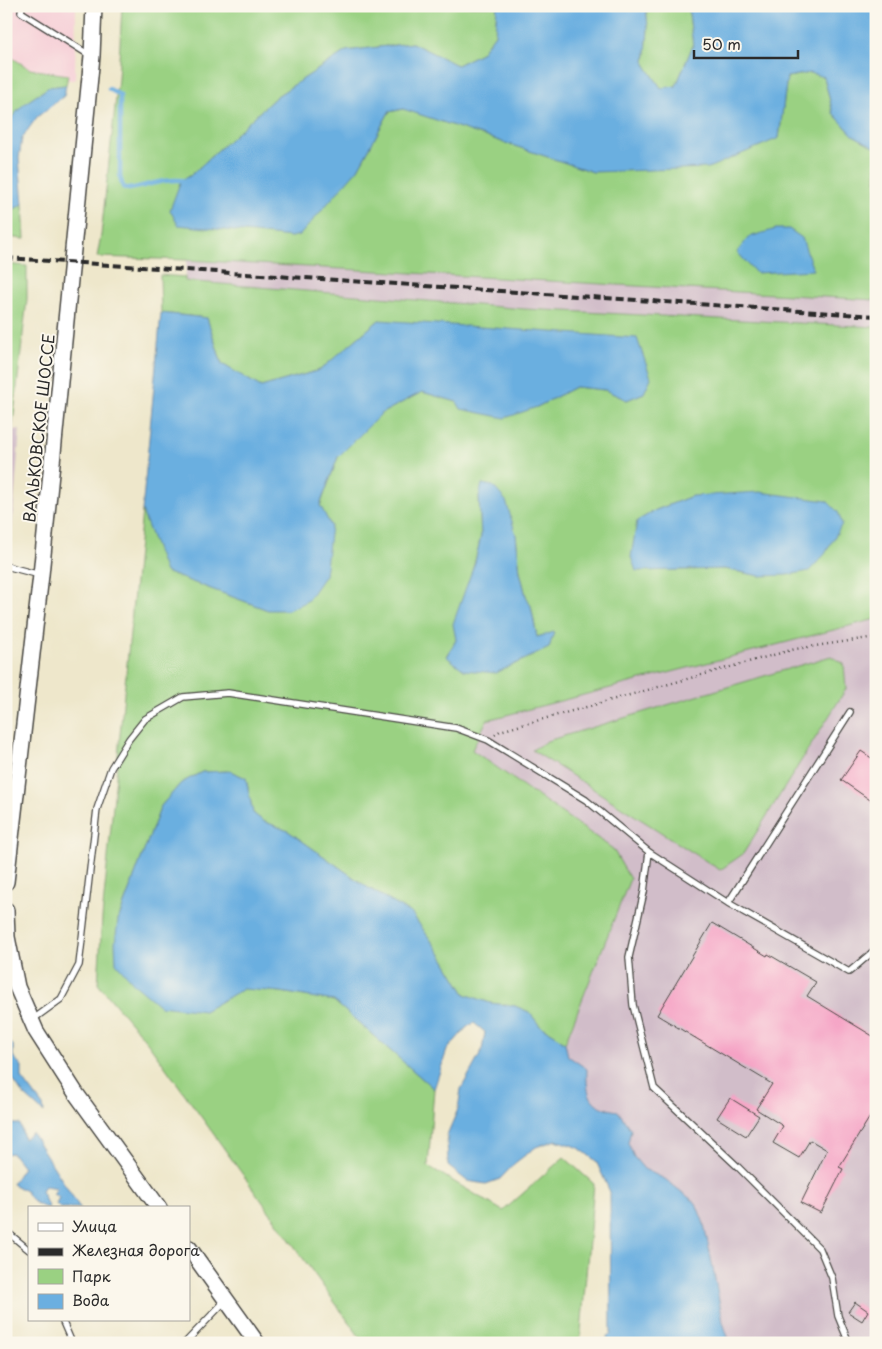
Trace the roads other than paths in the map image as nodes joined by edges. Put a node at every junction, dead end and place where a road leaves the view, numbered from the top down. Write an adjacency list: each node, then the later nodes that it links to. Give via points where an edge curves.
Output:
1 (22, 6): 3 (lane, via 21,12)
2 (94, 6): 3 (main road, ВАЛЬКОВСКОЕ ШОССЕ)
3 (92, 56): 5 (main road, ВАЛЬКОВСКОЕ ШОССЕ)
4 (6, 566): 5 (lane)
5 (41, 575): 8 (main road, ВАЛЬКОВСКОЕ ШОССЕ)
6 (850, 712): 9 (lane)
7 (649, 852): 9 (lane); 12 (lane, via 586,800 488,740 456,728 228,693 183,697 145,719 111,768 97,809 79,965 61,998); 22 (lane, via 644,892 629,956 633,1005 654,1088 820,1249 832,1278 838,1316)
8 (6, 882)
9 (728, 903): 11 (lane, via 849,972)
10 (6, 910): 12 (main road, via 7,937 17,987)
11 (876, 948)
12 (31, 1020): 13 (main road, via 77,1095)
13 (158, 1206)
14 (6, 1231): 15 (lane)
15 (28, 1249)
16 (190, 1249): 17 (main road)
17 (227, 1300): 20 (lane); 21 (main road)
18 (63, 1322): 19 (lane)
19 (72, 1343)
20 (184, 1343)
21 (257, 1343)
22 (848, 1343)

